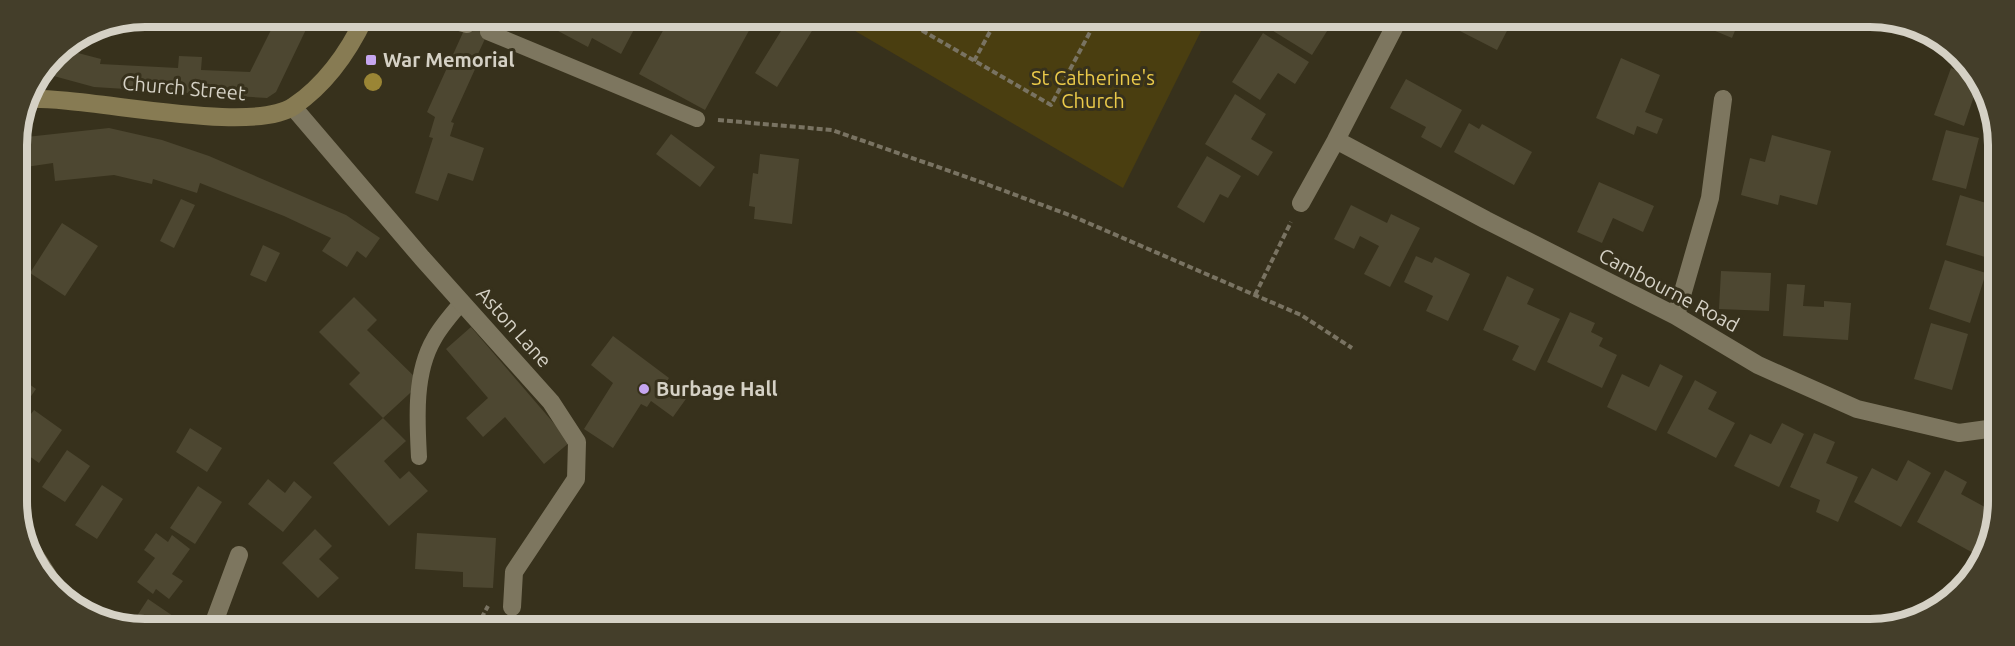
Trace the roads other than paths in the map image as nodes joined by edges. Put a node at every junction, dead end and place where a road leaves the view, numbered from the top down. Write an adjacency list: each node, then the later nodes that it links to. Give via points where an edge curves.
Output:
1 (360, 27): 6 (main road, Church Street, via 351,48)
2 (1394, 27): 8 (street)
3 (488, 32): 7 (lane)
4 (37, 98): 6 (main road, Church Street, via 229,117 263,117)
5 (1724, 99): 11 (street, via 1710,198)
6 (293, 107): 10 (street, Aston Lane)
7 (697, 119)
8 (1336, 140): 9 (street); 11 (street, Cambourne Road)
9 (1301, 203)
10 (462, 302): 13 (lane, via 426,355 417,414); 15 (street, Aston Lane, via 551,402 577,442 576,479 514,572)
11 (1677, 316): 12 (street, Cambourne Road, via 1758,365 1857,410 1959,433)
12 (1988, 429)
13 (419, 458)
14 (239, 555): 16 (street)
15 (512, 607)
16 (215, 619)

